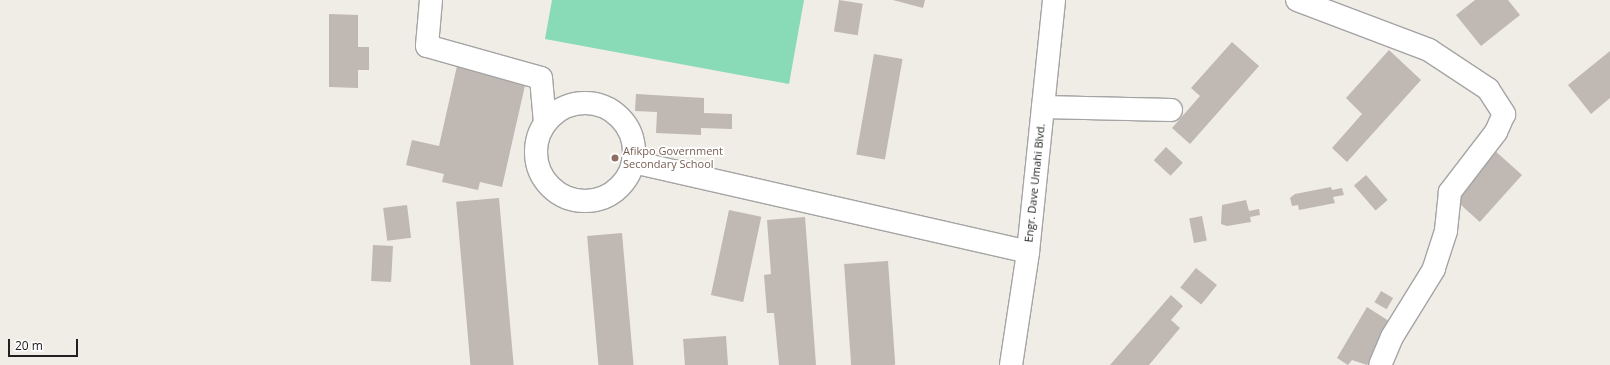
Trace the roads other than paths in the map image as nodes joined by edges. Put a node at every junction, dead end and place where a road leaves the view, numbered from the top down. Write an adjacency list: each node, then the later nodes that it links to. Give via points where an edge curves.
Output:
1 (431, 0): 6 (street, via 427,46 541,78)
2 (1054, 0): 4 (street, Engr. Dave Umahi Blvd.)
3 (1297, 0): 10 (street, via 1429,50 1488,89 1504,114 1450,192 1446,231 1434,269 1392,337)
4 (1043, 107): 5 (street); 8 (street, Engr. Dave Umahi Blvd.)
5 (1171, 110)
6 (545, 123): 7 (street, via 558,110 576,103 595,103 613,111 626,125 634,143); 7 (street, via 536,142 536,161 544,179 557,193 575,201 594,201 612,194 626,180)
7 (633, 162): 8 (street)
8 (1028, 252): 9 (street, Engr. Dave Umahi Blvd.)
9 (1011, 365)
10 (1380, 365)

